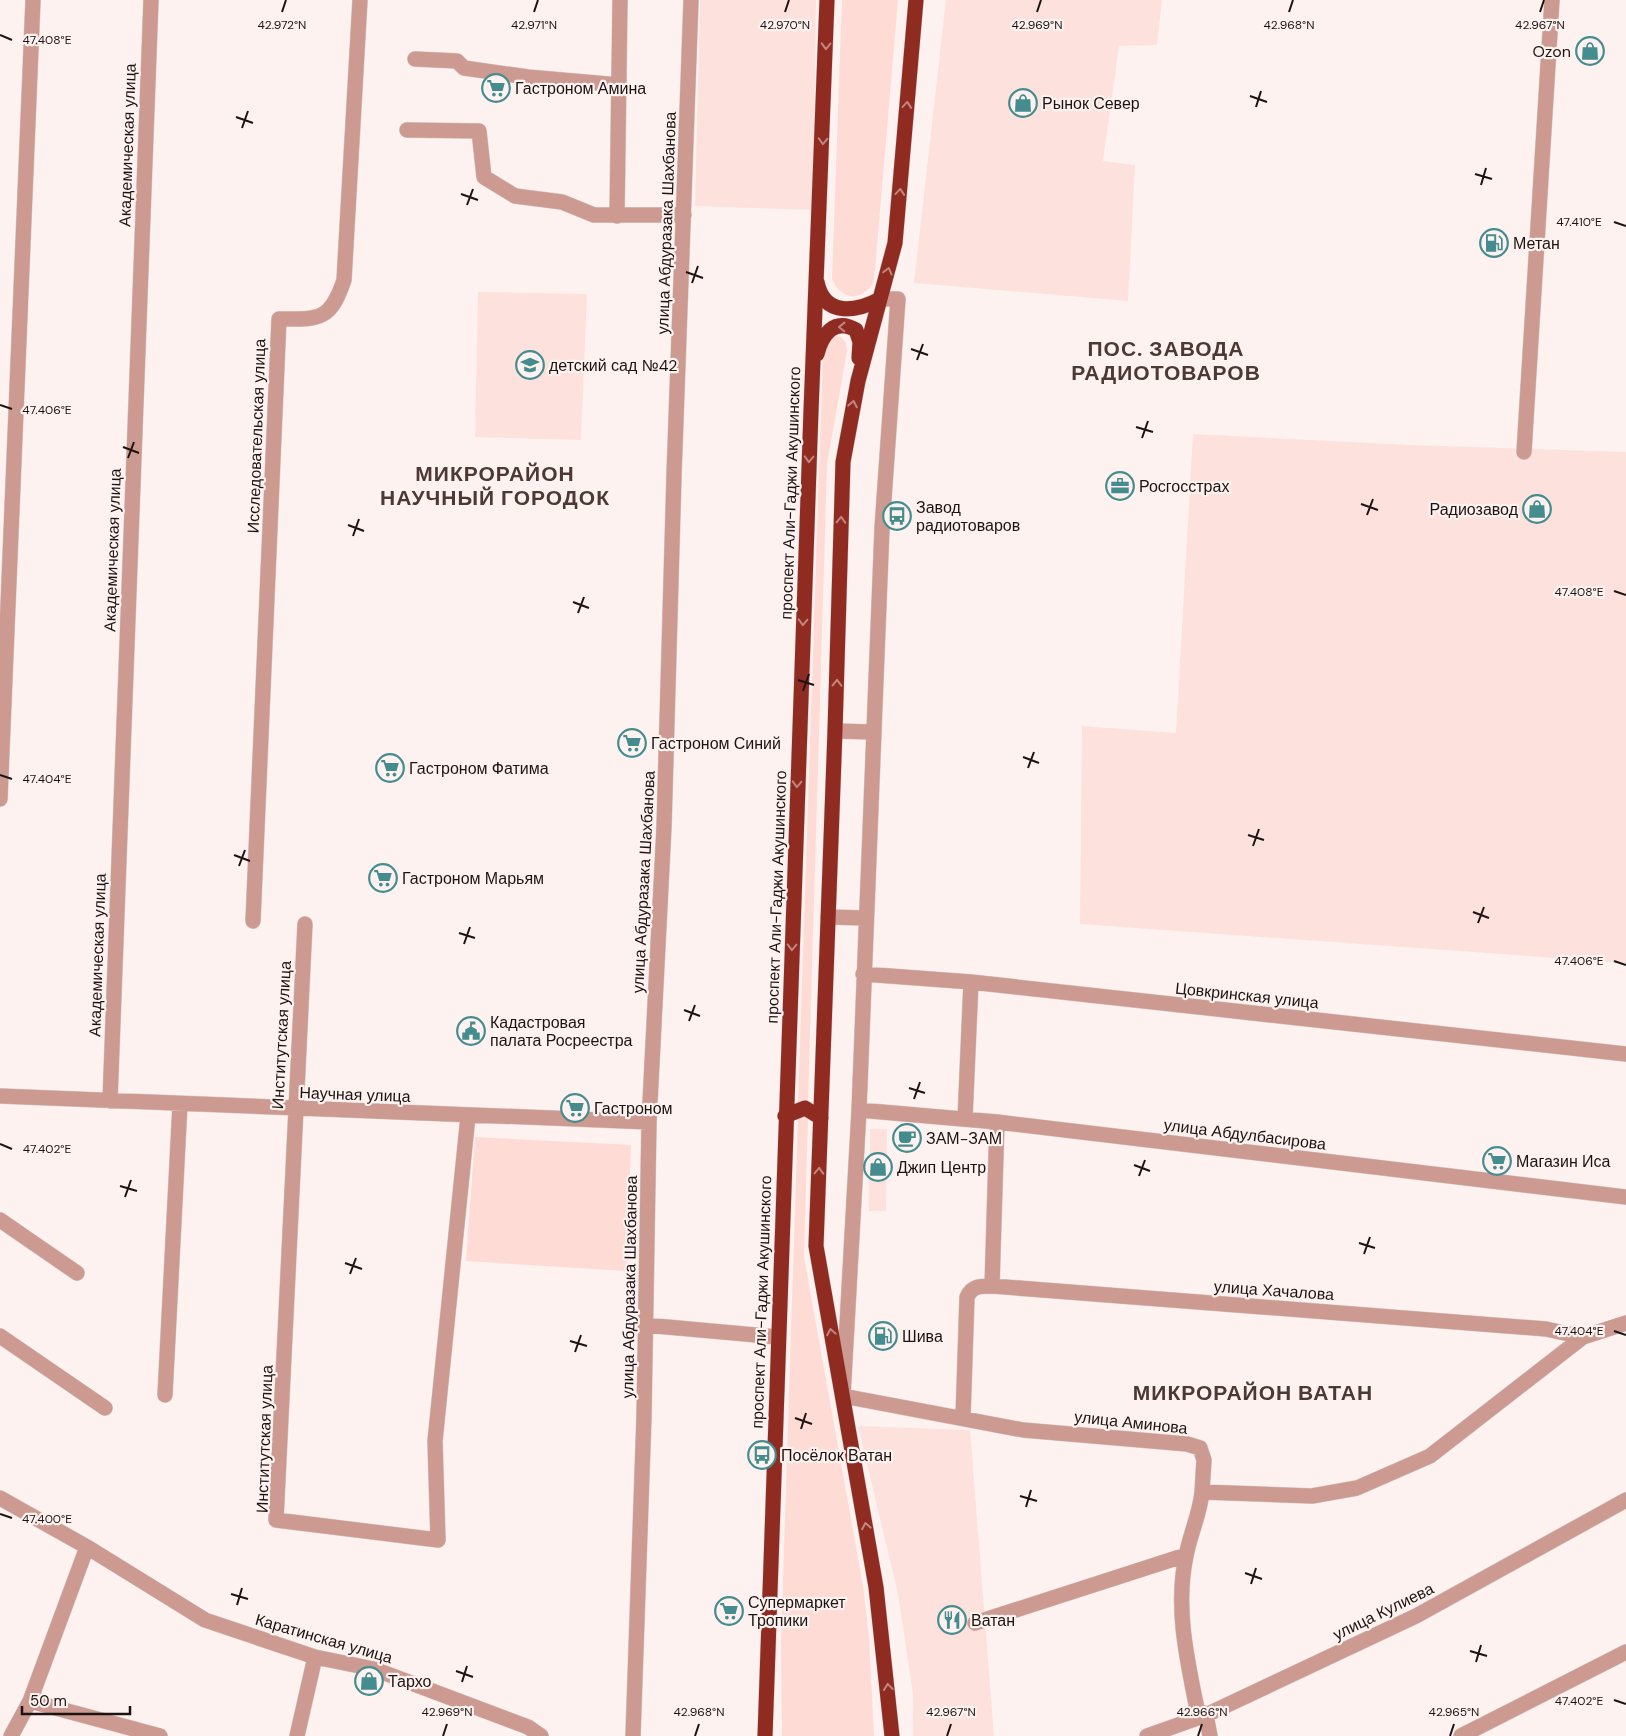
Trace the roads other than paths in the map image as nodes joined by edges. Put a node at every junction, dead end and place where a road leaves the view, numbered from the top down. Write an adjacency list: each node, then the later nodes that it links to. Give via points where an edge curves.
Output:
1 (33, 0): 21 (street)
2 (150, 0): 30 (street, Академическая улица)
3 (360, 0): 24 (street, Исследовательская улица, via 344,280 338,298 316,318 279,319)
4 (620, 0): 10 (street)
5 (691, 0): 12 (street, улица Абдуразака Шахбанова)
6 (828, 0): 14 (highway, проспект Али-Гаджи Акушинского, one-way to 14)
7 (916, 0): 15 (highway, one-way to 7, via 896,237)
8 (1552, 0): 18 (street)
9 (415, 59): 10 (street, via 457,61 464,68 528,77)
10 (619, 85): 13 (street)
11 (407, 130): 13 (street, via 479,131 484,178 515,196 562,202 594,215)
12 (684, 215): 13 (street); 38 (street, улица Абдуразака Шахбанова, via 664,827)
13 (617, 216)
14 (816, 275): 15 (highway, via 819,291 838,308 858,309); 16 (highway, проспект Али-Гаджи Акушинского)
15 (880, 300): 17 (highway); 20 (street, via 898,299 882,528)
16 (812, 370): 17 (highway, one-way to 16, via 860,342 856,330 850,327 834,326 826,332); 35 (highway, проспект Али-Гаджи Акушинского, one-way to 35)
17 (858, 381): 19 (highway, one-way to 17, via 843,462)
18 (1524, 452)
19 (836, 731): 20 (street); 22 (highway)
20 (873, 732): 23 (street)
21 (0, 799)
22 (828, 917): 23 (street); 36 (highway)
23 (866, 918): 26 (street)
24 (253, 921)
25 (305, 924): 32 (street, Институтская улица)
26 (863, 974): 27 (street, Цовкринская улица); 33 (street)
27 (971, 982): 28 (street, Цовкринская улица); 37 (street)
28 (1626, 1054)
29 (0, 1096): 30 (street, Научная улица)
30 (110, 1101): 31 (street, Научная улица)
31 (180, 1104): 32 (street, Научная улица); 49 (street)
32 (295, 1109): 34 (street, Научная улица); 34 (street, Институтская улица, via 276,1520 438,1540 435,1441)
33 (859, 1110): 37 (street, улица Абдулбасирова); 50 (street)
34 (468, 1116): 38 (street, Научная улица)
35 (786, 1116): 36 (highway, via 804,1108); 47 (highway, проспект Али-Гаджи Акушинского)
36 (820, 1118): 50 (highway, one-way to 36, via 816,1246)
37 (965, 1119): 39 (street, улица Абдулбасирова)
38 (649, 1122): 45 (street, улица Абдуразака Шахбанова)
39 (998, 1122): 40 (street, улица Абдулбасирова); 43 (street)
40 (1626, 1197)
41 (0, 1220): 42 (street)
42 (77, 1273)
43 (992, 1286): 48 (street, улица Хачалова, via 1546,1329); 52 (street, улица Хачалова, via 976,1286 967,1298)
44 (1626, 1323): 48 (street)
45 (645, 1325): 47 (street); 67 (street, улица Абдуразака Шахбанова)
46 (0, 1336): 51 (street)
47 (777, 1337): 68 (highway, проспект Али-Гаджи Акушинского)
48 (1583, 1337): 53 (street, via 1430,1456 1357,1488 1312,1496)
49 (165, 1395)
50 (843, 1396): 52 (street, улица Аминова); 69 (highway, one-way to 50, via 876,1587)
51 (105, 1408)
52 (963, 1417): 53 (street, улица Аминова, via 1023,1430 1187,1444 1200,1448 1204,1460)
53 (1202, 1492): 57 (street)
54 (0, 1498): 56 (street, Каратинская улица)
55 (1626, 1500): 62 (street, улица Кулиева, via 1416,1616)
56 (87, 1547): 60 (street, Каратинская улица, via 205,1620); 61 (street)
57 (1186, 1555): 58 (street); 62 (street, via 1183,1641 1197,1709)
58 (975, 1624)
59 (1626, 1652): 72 (street)
60 (315, 1657): 65 (street); 66 (street, Каратинская улица, via 374,1669 528,1727)
61 (30, 1701): 63 (street); 64 (street)
62 (1206, 1715): 70 (street, улица Кулиева); 71 (street)
63 (12, 1736)
64 (160, 1736)
65 (297, 1736)
66 (541, 1736)
67 (633, 1736)
68 (765, 1736)
69 (892, 1736)
70 (1147, 1736)
71 (1210, 1736)
72 (1461, 1736)

